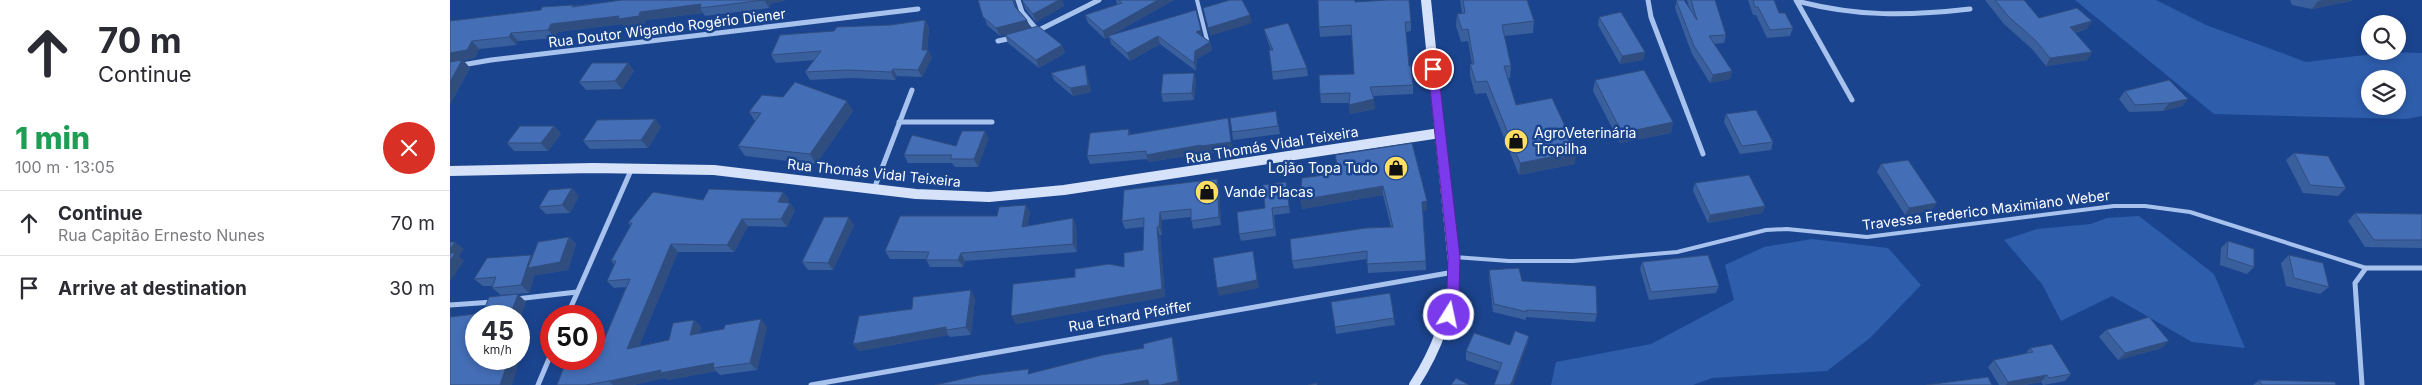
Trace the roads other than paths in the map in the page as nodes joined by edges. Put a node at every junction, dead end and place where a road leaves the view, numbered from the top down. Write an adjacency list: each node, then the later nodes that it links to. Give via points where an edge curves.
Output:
1 (1018, 0): 9 (street, via 1022,12)
2 (1099, 0): 9 (street)
3 (1197, 0): 12 (lane)
4 (1426, 0): 19 (main road)
5 (1648, 0): 20 (street)
6 (1796, 1): 8 (street, via 1869,16 1907,16); 16 (street)
7 (918, 9): 14 (street, Rua Doutor Wigando Rogério Diener)
8 (1970, 9)
9 (1038, 31): 10 (street)
10 (1030, 33)
11 (1022, 36): 13 (street)
12 (1207, 40)
13 (998, 41)
14 (450, 67)
15 (912, 90): 17 (street)
16 (1852, 100)
17 (899, 122): 18 (street); 23 (street)
18 (992, 122)
19 (1440, 133): 23 (main road, Rua Thomás Vidal Teixeira, via 1035,193 950,197); 24 (main road)
20 (1703, 154)
21 (632, 168): 22 (main road, Rua Thomás Vidal Teixeira); 23 (main road, Rua Thomás Vidal Teixeira, via 714,170); 28 (street)
22 (450, 171)
23 (874, 188)
24 (1454, 257): 25 (lane, Travessa Frederico Maximiano Weber, via 1573,261 1677,252 1766,230 1867,237 2114,206 2145,206 2190,212); 27 (main road)
25 (2366, 268): 26 (street); 38 (street, via 2354,282)
26 (2422, 268)
27 (1454, 272): 34 (street, Rua Erhard Pfeiffer); 37 (main road, via 1449,315 1428,365)
28 (578, 292): 29 (street); 31 (street)
29 (507, 300)
30 (498, 301): 32 (street)
31 (572, 305)
32 (450, 306)
33 (544, 370): 35 (street)
34 (826, 384): 36 (street, Rua Erhard Pfeiffer)
35 (538, 385)
36 (811, 385)
37 (1414, 385)
38 (2362, 385)

